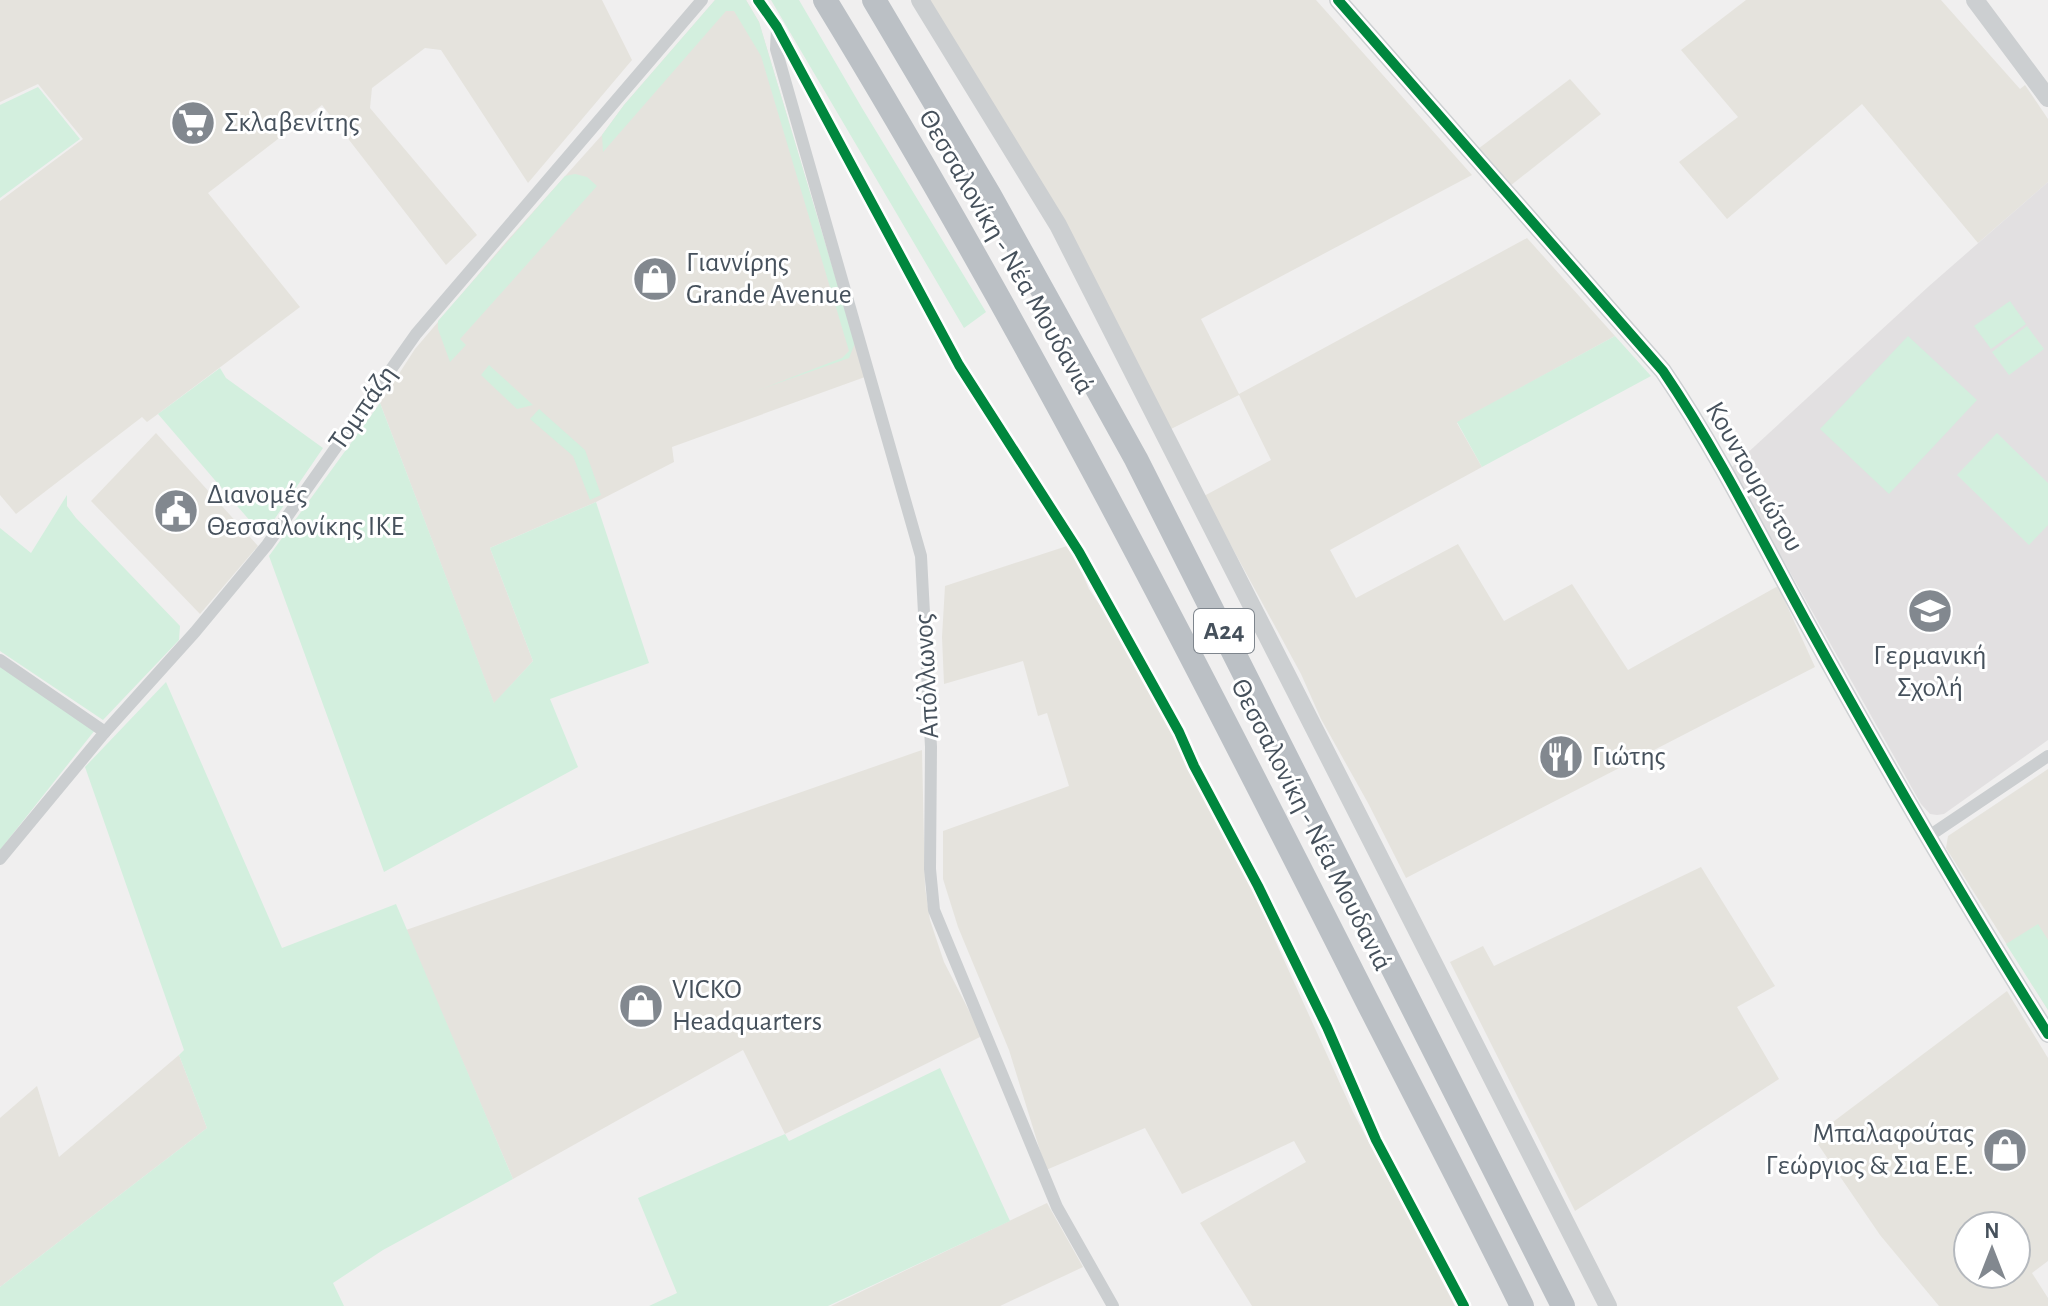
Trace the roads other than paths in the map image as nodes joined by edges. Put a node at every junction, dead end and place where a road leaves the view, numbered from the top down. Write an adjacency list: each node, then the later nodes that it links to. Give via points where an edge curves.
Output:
1 (702, 0): 11 (street, Τομπάζη, via 416,334 267,545)
2 (758, 0): 8 (street)
3 (825, 0): 19 (highway, Θεσσαλονίκη - Νέα Μουδανιά / Α24, via 951,212 1124,526)
4 (874, 0): 16 (highway, Θεσσαλονίκη - Νέα Μουδανιά / Α24, via 1136,459)
5 (920, 0): 22 (street, via 1058,225)
6 (1338, 0): 13 (street, Κουντουριώτου, via 1663,371 1701,428)
7 (1975, 0): 9 (street)
8 (777, 27): 17 (street, Απόλλωνος, via 776,49 921,556 934,910 1057,1207); 18 (street, via 959,365 1079,552 1179,732 1327,1027 1376,1140)
9 (2045, 86)
10 (0, 660): 11 (street)
11 (105, 732): 14 (street, Τομπάζη)
12 (2048, 756): 13 (street)
13 (1929, 836): 15 (street, Κουντουριώτου)
14 (0, 859)
15 (2048, 1034)
16 (1548, 1277): 20 (highway, Θεσσαλονίκη - Νέα Μουδανιά / Α24); 21 (highway)
17 (1113, 1306)
18 (1464, 1306)
19 (1522, 1306)
20 (1563, 1306)
21 (1581, 1306)
22 (1608, 1306)

